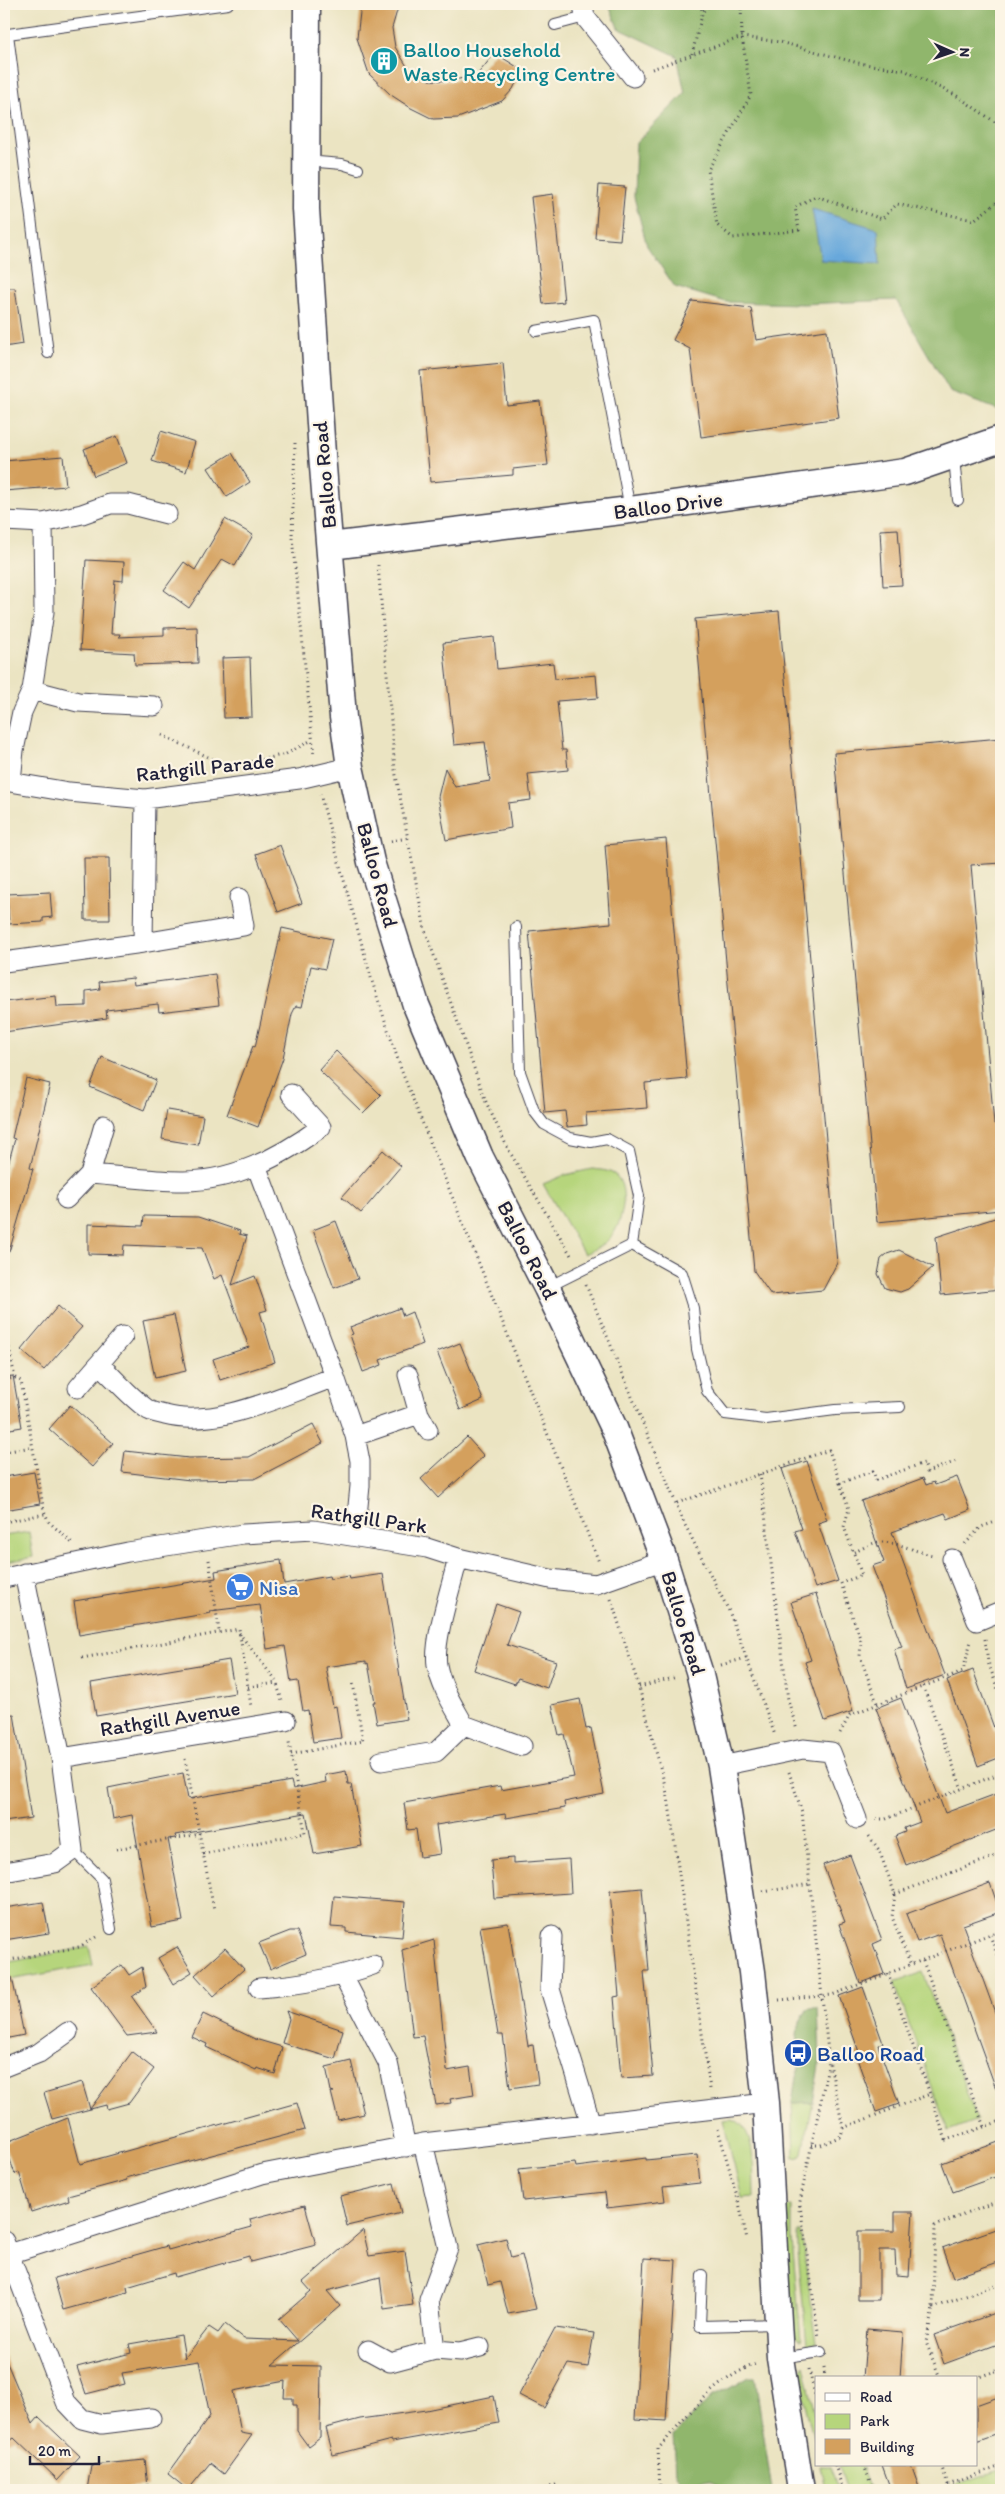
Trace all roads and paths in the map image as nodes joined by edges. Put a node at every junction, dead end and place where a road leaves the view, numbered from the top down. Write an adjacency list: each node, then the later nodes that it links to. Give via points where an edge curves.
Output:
1 (228, 4): 9 (lane)
2 (307, 4): 14 (street, Balloo Road)
3 (699, 4): 7 (path)
4 (712, 4): 7 (path)
5 (741, 4): 10 (path)
6 (584, 10): 8 (lane); 12 (street)
7 (702, 11): 11 (path)
8 (555, 25)
9 (6, 34): 18 (lane)
10 (742, 36): 11 (path); 13 (path, via 904,70 957,96); 16 (path, via 751,95 708,170 717,226 733,238 799,230 795,207 816,196 882,219 897,204 974,220)
11 (692, 55): 12 (path)
12 (633, 77)
13 (1001, 126)
14 (305, 160): 15 (lane); 27 (street, Balloo Road)
15 (358, 169)
16 (1001, 199)
17 (536, 331): 23 (lane, via 594,320)
18 (48, 353)
19 (295, 439): 31 (path, via 292,537)
20 (1001, 439): 21 (street, Balloo Drive)
21 (954, 456): 22 (lane); 23 (street, Balloo Drive, via 905,472)
22 (958, 500)
23 (630, 510): 27 (street, Balloo Drive)
24 (166, 514): 26 (street, via 128,504 110,504)
25 (4, 521): 26 (street)
26 (43, 522): 28 (street, via 44,612)
27 (330, 546): 33 (street, Balloo Road)
28 (32, 690): 29 (street, via 78,702); 36 (street, via 22,712)
29 (154, 706)
30 (162, 735): 34 (path)
31 (312, 740): 32 (path, via 286,754); 35 (path)
32 (249, 763)
33 (350, 767): 35 (street, Rathgill Parade); 49 (street, Balloo Road, via 371,862 416,1005 480,1157)
34 (230, 768)
35 (316, 775): 37 (street, Rathgill Parade)
36 (8, 782): 37 (street, Rathgill Parade)
37 (145, 799): 41 (street)
38 (324, 812): 78 (path, via 372,981 402,1072)
39 (239, 898): 41 (street, via 244,926)
40 (516, 926): 48 (lane, via 520,1072 534,1111 544,1124 570,1138 591,1142 607,1139 629,1151 639,1196)
41 (143, 943): 42 (street)
42 (4, 962)
43 (291, 1094): 45 (street, via 322,1127 297,1145)
44 (104, 1125): 46 (street)
45 (256, 1165): 46 (street, via 223,1176 183,1182); 54 (street)
46 (90, 1174): 47 (street)
47 (66, 1199)
48 (632, 1245): 49 (lane); 58 (lane, via 682,1273 694,1308 697,1349 707,1391 724,1414 766,1419 835,1410)
49 (547, 1288): 75 (street, Balloo Road, via 614,1428)
50 (4, 1322): 55 (path)
51 (123, 1336): 52 (street)
52 (99, 1364): 54 (street, via 148,1410 172,1417 214,1418); 57 (street)
53 (408, 1375): 59 (street, via 424,1422)
54 (335, 1377): 59 (street)
55 (14, 1378): 56 (path); 60 (path, via 21,1381)
56 (4, 1380)
57 (78, 1388)
58 (900, 1407)
59 (355, 1436): 69 (street, via 360,1486)
60 (32, 1447): 61 (path); 66 (path)
61 (4, 1452)
62 (957, 1461): 64 (path, via 928,1472 924,1463 876,1480 873,1471)
63 (760, 1474): 64 (path, via 829,1450); 65 (path); 98 (path, via 788,1700)
64 (840, 1483): 71 (path, via 849,1509 844,1527)
65 (677, 1503)
66 (45, 1514): 68 (path); 74 (path, via 49,1522)
67 (1001, 1520): 73 (path, via 981,1527)
68 (4, 1522)
69 (354, 1536): 70 (street, Rathgill Park, via 313,1530 243,1534); 72 (street, Rathgill Park, via 427,1548)
70 (206, 1540): 74 (street, Rathgill Park); 81 (path)
71 (854, 1552): 73 (path, via 878,1542); 92 (path, via 862,1575 841,1583 861,1641 860,1656)
72 (458, 1558): 78 (street, Rathgill Park, via 550,1579 596,1584); 94 (street, via 439,1639 437,1663 443,1686)
73 (952, 1559): 80 (street)
74 (90, 1560): 76 (street, Rathgill Park)
75 (664, 1560): 78 (street, Rathgill Park); 85 (street, Balloo Road)
76 (24, 1573): 77 (street, Rathgill Park); 101 (street)
77 (4, 1578)
78 (605, 1581): 88 (path)
79 (1001, 1611): 80 (street)
80 (979, 1620): 89 (path, via 963,1671); 91 (path, via 988,1662)
81 (219, 1631): 82 (path, via 239,1629); 83 (path)
82 (239, 1633): 86 (path); 90 (path)
83 (82, 1658)
84 (746, 1658): 85 (path)
85 (707, 1668): 88 (path); 103 (street, Balloo Road)
86 (277, 1683): 90 (path); 93 (path)
87 (353, 1683): 100 (path, via 363,1741)
88 (639, 1686): 135 (path, via 668,1797)
89 (923, 1686): 92 (path); 105 (path)
90 (248, 1687): 95 (path)
91 (1001, 1698)
92 (877, 1703): 99 (path, via 850,1714)
93 (286, 1721): 95 (street, Rathgill Avenue); 100 (path)
94 (464, 1725): 97 (street); 102 (street, via 436,1752)
95 (255, 1727): 96 (street, Rathgill Avenue)
96 (181, 1738): 101 (street, Rathgill Avenue); 107 (path)
97 (522, 1746)
98 (803, 1749): 99 (street); 103 (street)
99 (831, 1752): 106 (street)
100 (291, 1754): 110 (path, via 305,1834)
101 (61, 1758): 109 (street)
102 (381, 1761)
103 (721, 1766): 115 (street, Balloo Road)
104 (1001, 1773): 105 (path)
105 (962, 1789): 106 (path, via 886,1819)
106 (857, 1820): 114 (path, via 879,1850)
107 (200, 1834): 108 (path); 110 (path)
108 (116, 1849)
109 (73, 1850): 112 (street, via 55,1863); 117 (lane, via 102,1879)
110 (203, 1854): 116 (path)
111 (1001, 1854): 114 (path)
112 (4, 1872)
113 (810, 1884): 115 (path)
114 (895, 1894): 124 (path, via 892,1917)
115 (740, 1896): 129 (street, Balloo Road)
116 (214, 1910)
117 (111, 1929): 122 (path, via 79,1947)
118 (1001, 1930): 119 (path)
119 (990, 1935): 121 (path); 125 (path)
120 (552, 1936): 137 (street, via 550,1990)
121 (923, 1960): 124 (path); 138 (path)
122 (4, 1961)
123 (373, 1965): 127 (street)
124 (911, 1965): 126 (path)
125 (1001, 1966)
126 (888, 1974): 129 (path, via 832,1995); 133 (path)
127 (343, 1976): 128 (street, via 304,1985); 140 (street, via 388,2063)
128 (259, 1988)
129 (756, 2003): 134 (street, Balloo Road)
130 (68, 2032): 132 (street, via 39,2053)
131 (829, 2061): 139 (path)
132 (4, 2067)
133 (930, 2094): 138 (path, via 946,2140); 139 (path)
134 (766, 2103): 135 (street); 149 (street, Balloo Road)
135 (712, 2110): 137 (street); 145 (path)
136 (1001, 2121): 138 (path)
137 (590, 2124): 140 (street)
138 (984, 2127)
139 (843, 2128): 141 (path, via 841,2136 821,2145)
140 (414, 2145): 144 (street, via 262,2174); 152 (street, via 448,2248 429,2300)
141 (811, 2145)
142 (1001, 2200): 148 (path, via 935,2226)
143 (799, 2202): 153 (path)
144 (6, 2248): 161 (street, via 66,2402 82,2419 102,2424)
145 (749, 2248)
146 (702, 2275): 149 (lane, via 700,2326)
147 (1001, 2283): 148 (path)
148 (933, 2308): 158 (path, via 926,2342)
149 (777, 2324): 155 (street, Balloo Road)
150 (480, 2347): 152 (street, via 460,2352)
151 (368, 2350): 152 (street, via 390,2362)
152 (435, 2350)
153 (821, 2352): 154 (lane); 157 (path)
154 (806, 2354): 155 (lane); 160 (path)
155 (768, 2364): 169 (path, via 744,2368 710,2390 658,2449); 170 (street, Balloo Road)
156 (1001, 2369): 159 (path)
157 (825, 2376)
158 (939, 2376)
159 (978, 2377)
160 (815, 2395)
161 (151, 2418)
162 (835, 2466): 171 (path)
163 (864, 2466): 172 (path)
164 (941, 2466): 167 (path)
165 (1001, 2466): 167 (path)
166 (559, 2484): 168 (path)
167 (948, 2485): 173 (path)
168 (541, 2490)
169 (660, 2490)
170 (801, 2490)
171 (843, 2490)
172 (873, 2490)
173 (950, 2490)

